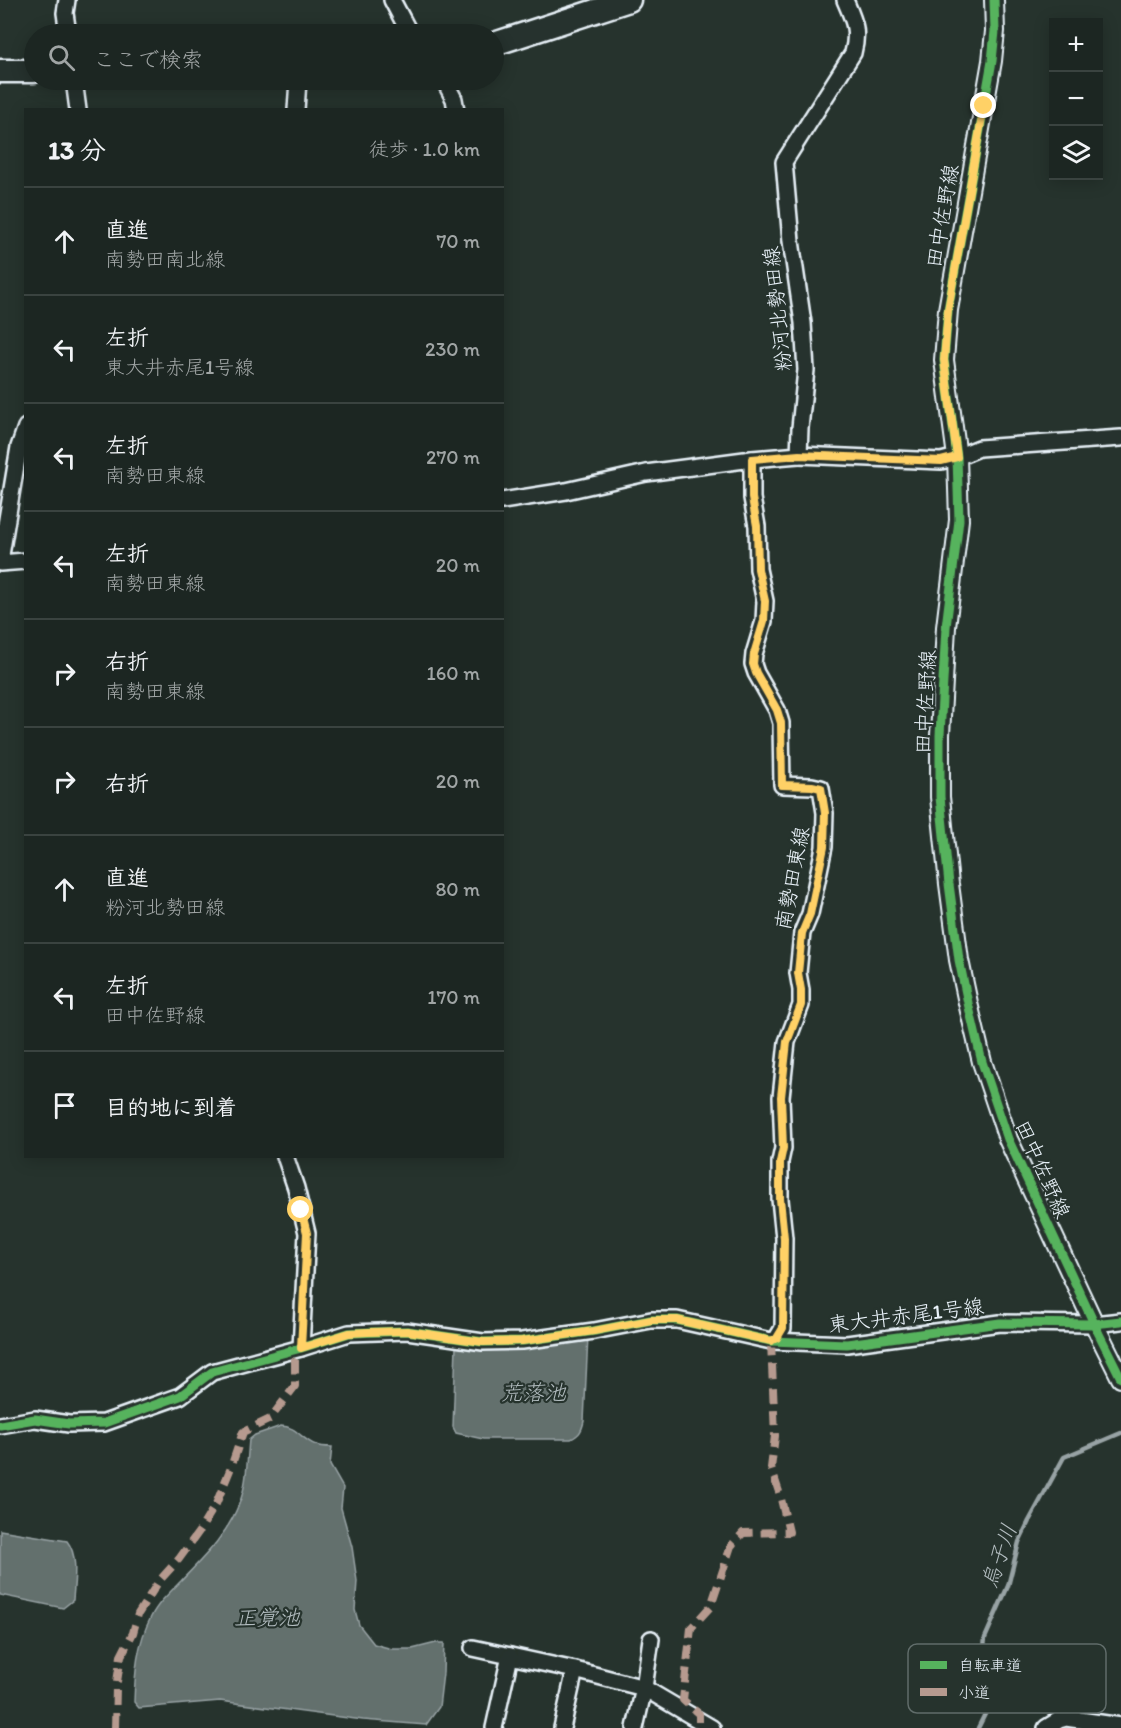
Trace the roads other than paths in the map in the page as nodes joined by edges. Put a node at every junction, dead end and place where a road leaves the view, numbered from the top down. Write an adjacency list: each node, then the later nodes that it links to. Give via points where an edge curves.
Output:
1 (67, 0): 7 (street)
2 (393, 0): 8 (street)
3 (628, 0): 6 (main road)
4 (845, 0): 20 (street, 粉河北勢田線, via 856,24 853,53 784,162 806,370)
5 (994, 0): 21 (street, 田中佐野線, via 992,61 948,310 944,360)
6 (593, 5): 9 (main road)
7 (67, 24)
8 (405, 24)
9 (504, 40)
10 (0, 71): 11 (main road)
11 (24, 71)
12 (75, 90): 15 (street)
13 (297, 90): 16 (street)
14 (449, 90): 17 (street)
15 (78, 108)
16 (296, 108)
17 (456, 108)
18 (24, 433): 25 (street)
19 (1121, 438): 21 (street, via 979,448)
20 (799, 455): 21 (street, via 941,461); 22 (street)
21 (957, 457): 28 (street, 田中佐野線, via 959,520 946,627 940,797 959,960 982,1062 1008,1139)
22 (752, 459): 23 (street, via 646,472); 29 (street, 南勢田東線, via 758,569 765,601 753,664 781,723 782,785 821,788 825,813 824,847 799,955 801,1005 783,1063 783,1328)
23 (504, 501)
24 (24, 561): 25 (street)
25 (0, 562)
26 (286, 1158): 30 (street, via 307,1233)
27 (1121, 1321): 28 (street, 東大井赤尾1号線)
28 (1094, 1323): 29 (street, 東大井赤尾1号線, via 1000,1323 847,1344); 31 (street, 田中佐野線)
29 (771, 1341): 30 (street, 東大井赤尾1号線, via 677,1320 651,1320 522,1341 483,1342 407,1331 349,1333)
30 (301, 1348): 32 (street, 東大井赤尾1号線, via 212,1372 180,1396 104,1423 69,1424 35,1419)
31 (1121, 1378)
32 (0, 1425)
33 (651, 1639): 37 (street)
34 (473, 1648): 35 (street)
35 (510, 1656): 36 (street); 39 (street)
36 (575, 1670): 37 (street); 40 (street)
37 (644, 1688): 41 (street); 42 (street)
38 (1121, 1726): 43 (street, via 1066,1718)
39 (494, 1728)
40 (562, 1728)
41 (635, 1728)
42 (712, 1728)
43 (1046, 1728)

